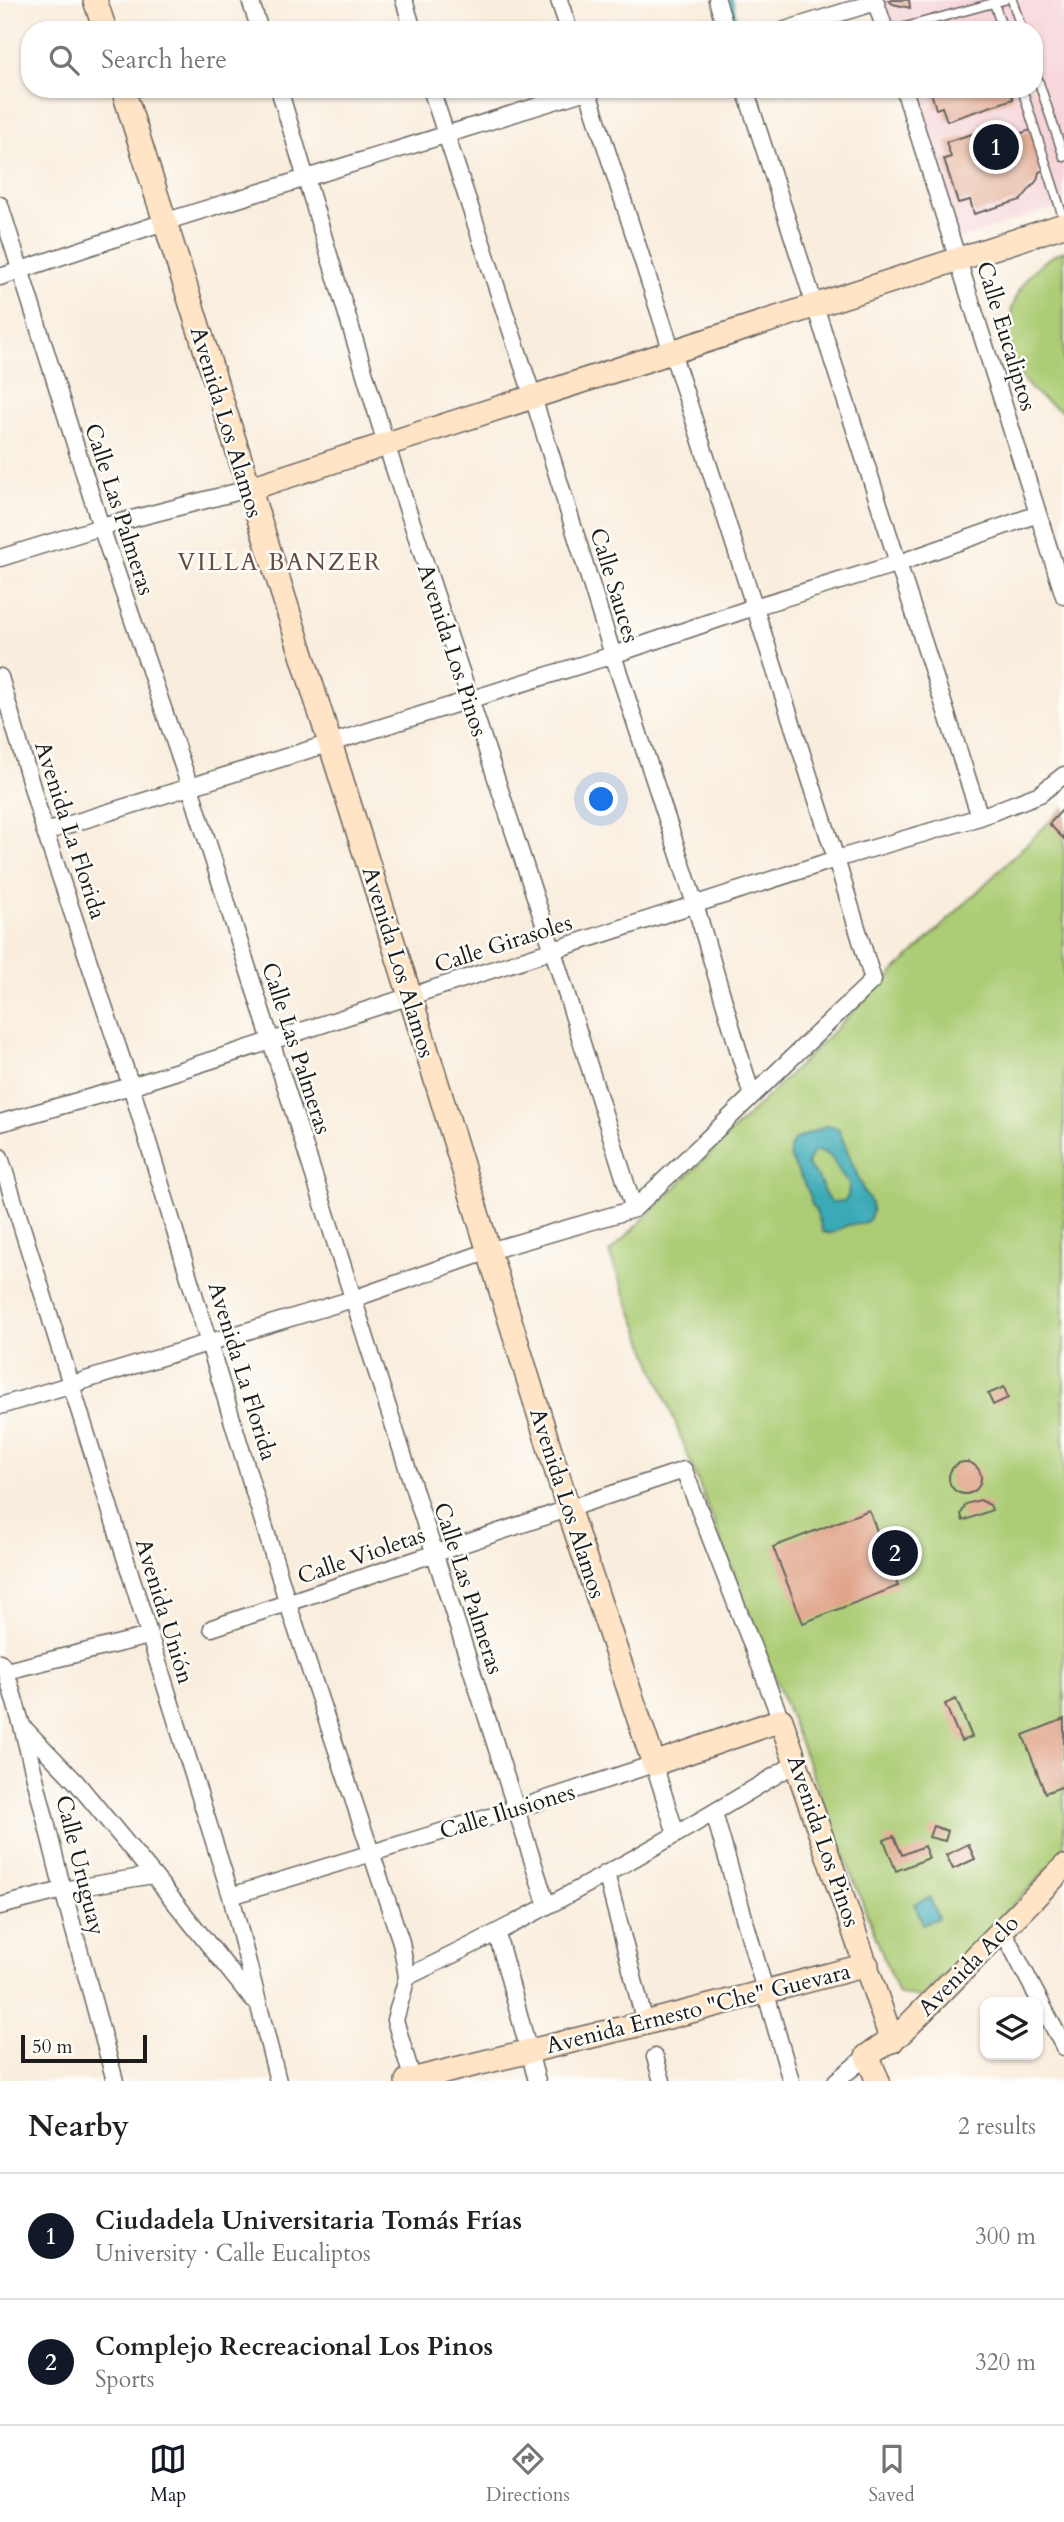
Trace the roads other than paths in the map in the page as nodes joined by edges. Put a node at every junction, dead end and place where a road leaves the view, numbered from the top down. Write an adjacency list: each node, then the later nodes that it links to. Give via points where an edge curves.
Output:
1 (95, 0): 10 (street)
2 (250, 0): 11 (street)
3 (404, 0): 12 (street)
4 (559, 0): 13 (street)
5 (718, 0): 14 (street)
6 (1004, 0): 9 (lane)
7 (1012, 0): 19 (lane)
8 (875, 1): 15 (street); 16 (street)
9 (993, 1): 17 (lane); 18 (lane)
10 (101, 21)
11 (257, 21)
12 (410, 21)
13 (566, 21)
14 (724, 21)
15 (813, 21)
16 (882, 21)
17 (925, 21)
18 (1000, 21)
19 (1019, 21)
20 (1043, 94): 31 (lane)
21 (126, 98): 34 (street, Avenida Los Alamos)
22 (282, 98): 32 (street, Avenida Los Pinos)
23 (434, 98): 30 (street, Calle Sauces)
24 (563, 98): 30 (street)
25 (592, 98): 40 (street)
26 (749, 98): 39 (street)
27 (907, 98): 36 (street, Calle Eucaliptos)
28 (1031, 98): 29 (lane)
29 (1025, 100): 35 (lane)
30 (445, 135): 32 (street); 41 (street, Calle Sauces)
31 (1064, 157)
32 (307, 178): 34 (street); 42 (street, Avenida Los Pinos)
33 (0, 205): 37 (street, Calle Las Palmeras)
34 (164, 222): 37 (street); 43 (street, Avenida Los Alamos)
35 (1064, 223): 36 (street)
36 (959, 259): 39 (street); 44 (street, Calle Eucaliptos)
37 (20, 271): 38 (street); 45 (street, Calle Las Palmeras)
38 (0, 277)
39 (816, 305): 40 (street); 47 (street)
40 (673, 351): 41 (street); 49 (street)
41 (533, 397): 42 (street); 50 (street, Calle Sauces)
42 (386, 444): 43 (street); 52 (street, Avenida Los Pinos)
43 (248, 489): 45 (street); 53 (street, Avenida Los Alamos)
44 (1038, 514): 47 (street); 48 (street, Calle Eucaliptos)
45 (101, 527): 46 (street); 55 (street, Calle Las Palmeras)
46 (0, 558)
47 (899, 563): 49 (street); 56 (street)
48 (1064, 596)
49 (754, 607): 50 (street); 58 (street)
50 (613, 655): 52 (street); 59 (street, Calle Sauces)
51 (0, 677): 57 (street, Avenida La Florida)
52 (469, 700): 53 (street); 60 (street, Avenida Los Pinos)
53 (330, 743): 55 (street); 61 (street, Avenida Los Alamos)
54 (1064, 775): 56 (street, Calle Girasoles, via 1040,794)
55 (190, 787): 57 (street); 62 (street, Calle Las Palmeras)
56 (979, 817): 58 (street, Calle Girasoles)
57 (46, 832): 63 (street, Avenida La Florida)
58 (836, 859): 59 (street, Calle Girasoles); 64 (street, via 873,980)
59 (695, 904): 60 (street, Calle Girasoles); 64 (street, Calle Sauces)
60 (553, 951): 61 (street, Calle Girasoles); 67 (street, Avenida Los Pinos)
61 (410, 996): 62 (street, Calle Girasoles); 68 (street, Avenida Los Alamos)
62 (271, 1041): 63 (street, Calle Girasoles); 69 (street, Calle Las Palmeras)
63 (131, 1086): 65 (street, Calle Girasoles); 70 (street, Avenida La Florida)
64 (752, 1096): 67 (street)
65 (0, 1123)
66 (0, 1157): 71 (street, Avenida Unión)
67 (634, 1209): 68 (street)
68 (489, 1251): 69 (street); 73 (street, Avenida Los Alamos)
69 (353, 1299): 70 (street); 74 (street, Calle Las Palmeras)
70 (211, 1343): 71 (street); 75 (street, Avenida La Florida)
71 (70, 1385): 72 (street); 77 (street, Avenida Unión)
72 (0, 1406)
73 (568, 1508): 74 (street, Calle Violetas); 79 (street, Calle Violetas, via 684,1470); 82 (street, Avenida Los Alamos)
74 (434, 1553): 75 (street, Calle Violetas); 83 (street, Calle Las Palmeras)
75 (288, 1604): 76 (street, Calle Violetas); 86 (street, Avenida La Florida)
76 (212, 1628)
77 (149, 1636): 78 (street); 91 (street, Avenida Unión)
78 (3, 1667): 80 (street, Calle Uruguay)
79 (781, 1720): 81 (street, Avenida Los Pinos); 82 (street, Calle Ilusiones)
80 (22, 1726): 89 (street, via 76,1782); 90 (street, Calle Uruguay)
81 (796, 1763): 84 (street); 96 (street, Avenida Los Pinos)
82 (654, 1764): 83 (street, Calle Ilusiones); 85 (street, Avenida Los Alamos)
83 (516, 1809): 86 (street, Calle Ilusiones); 93 (street, Calle Las Palmeras)
84 (714, 1813): 85 (street); 98 (street)
85 (676, 1834): 88 (street)
86 (372, 1853): 91 (street, Calle Ilusiones); 97 (street, Avenida La Florida, via 401,1942)
87 (1064, 1867): 94 (street, Avenida Aclo)
88 (606, 1873): 93 (street); 100 (street)
89 (153, 1875): 90 (street); 99 (street)
90 (63, 1890): 92 (street); 107 (street, Calle Uruguay)
91 (231, 1896): 99 (street, Avenida Unión)
92 (0, 1906)
93 (547, 1906): 95 (street)
94 (1003, 1931): 101 (street, Avenida Aclo); 102 (street)
95 (497, 1934): 97 (street); 103 (street)
96 (867, 1965): 98 (street, Avenida Ernesto "Che" Guevara); 101 (street, Avenida Los Pinos)
97 (407, 1977): 106 (street, Avenida La Florida, via 395,2020)
98 (767, 1992): 100 (street, Avenida Ernesto "Che" Guevara); 111 (street)
99 (257, 2005): 108 (street, Avenida Unión)
100 (645, 2023): 103 (street, Avenida Ernesto "Che" Guevara)
101 (896, 2037): 104 (street, Avenida Aclo)
102 (1064, 2047)
103 (529, 2050): 106 (street, Avenida Ernesto "Che" Guevara); 109 (street)
104 (867, 2056): 112 (street); 113 (street)
105 (655, 2057): 110 (street)
106 (411, 2080)
107 (115, 2081)
108 (278, 2081)
109 (537, 2081)
110 (662, 2081)
111 (791, 2081)
112 (836, 2081)
113 (878, 2081)

